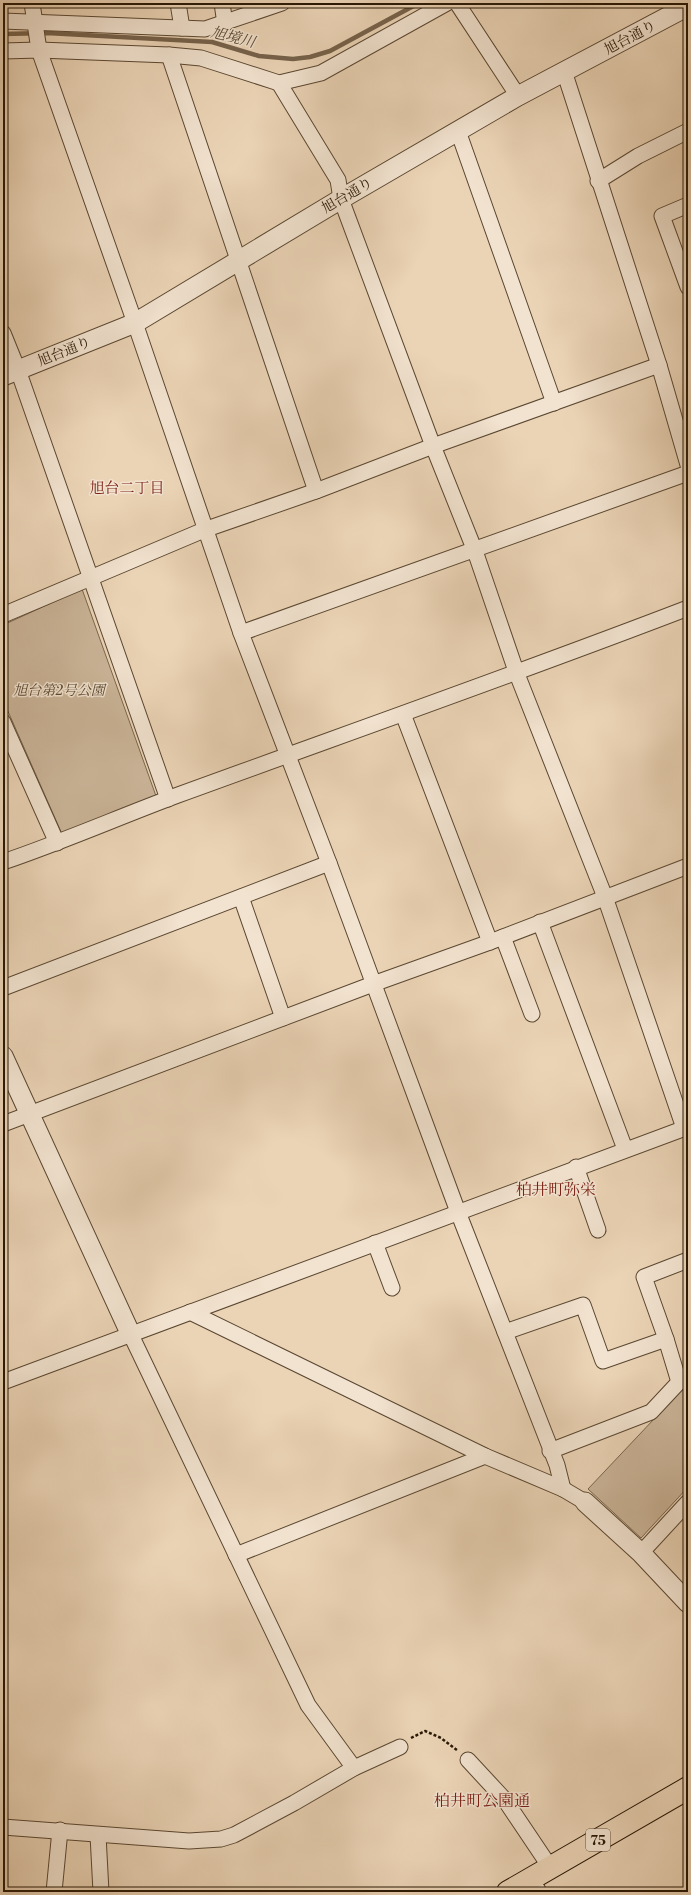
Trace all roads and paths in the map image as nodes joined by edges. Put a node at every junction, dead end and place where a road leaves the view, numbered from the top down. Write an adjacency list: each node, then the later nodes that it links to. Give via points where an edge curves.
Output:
1 (32, 3): 9 (street)
2 (178, 3): 11 (street)
3 (222, 3): 10 (street)
4 (282, 3): 10 (street)
5 (448, 3): 16 (street, via 321,73)
6 (457, 3): 17 (street)
7 (688, 6): 15 (street, 旭台通り)
8 (3, 21): 9 (street)
9 (35, 24): 11 (street); 12 (street)
10 (225, 24): 11 (street, via 205,29)
11 (182, 28)
12 (39, 47): 13 (street); 14 (street); 25 (street)
13 (3, 51)
14 (169, 55): 16 (street, via 201,58); 23 (street)
15 (564, 71): 17 (street, 旭台通り); 20 (street)
16 (279, 83): 21 (street, via 338,180)
17 (518, 96): 18 (street, 旭台通り)
18 (458, 131): 21 (street, 旭台通り); 29 (street)
19 (688, 131): 20 (street)
20 (598, 180): 27 (street)
21 (342, 199): 23 (street, 旭台通り); 30 (street)
22 (688, 205): 24 (street, via 662,216)
23 (238, 261): 25 (street, 旭台通り); 33 (street)
24 (688, 287)
25 (135, 323): 28 (street, 旭台通り); 34 (street)
26 (3, 334): 28 (street)
27 (659, 365): 29 (street); 31 (street)
28 (10, 373): 36 (street)
29 (554, 403): 30 (street)
30 (433, 446): 33 (street); 35 (street)
31 (688, 465)
32 (688, 473): 35 (street)
33 (316, 491): 34 (street)
34 (204, 530): 36 (street); 39 (street)
35 (475, 551): 39 (street); 40 (street)
36 (89, 577): 38 (street); 44 (street)
37 (688, 608): 40 (street)
38 (3, 615)
39 (241, 633): 43 (street)
40 (517, 674): 41 (street); 50 (street)
41 (403, 714): 43 (street); 52 (street)
42 (3, 722): 45 (street)
43 (288, 755): 44 (street); 47 (street)
44 (168, 799): 45 (street)
45 (56, 844): 46 (street)
46 (3, 862)
47 (329, 863): 49 (street); 53 (street)
48 (688, 866): 50 (street)
49 (241, 897): 54 (street); 56 (street)
50 (605, 897): 51 (street); 60 (street)
51 (540, 922): 52 (street); 61 (street)
52 (496, 940): 53 (street); 55 (street)
53 (373, 984): 56 (street); 63 (street)
54 (3, 988)
55 (532, 1014)
56 (283, 1018): 58 (street)
57 (3, 1056): 58 (street)
58 (30, 1114): 59 (street); 70 (street)
59 (3, 1124)
60 (686, 1127): 61 (street)
61 (625, 1149): 62 (street)
62 (576, 1168): 63 (street); 64 (street)
63 (458, 1212): 65 (street); 69 (street)
64 (598, 1230)
65 (375, 1243): 67 (street); 68 (street)
66 (688, 1260): 71 (street, via 644,1277)
67 (392, 1288)
68 (190, 1312): 70 (street); 74 (street)
69 (505, 1332): 71 (street, via 583,1305 603,1361); 73 (street)
70 (131, 1335): 72 (street); 79 (street)
71 (666, 1340): 73 (street, via 679,1382 651,1412)
72 (3, 1382)
73 (550, 1450): 75 (street)
74 (485, 1456): 75 (street); 79 (street)
75 (563, 1489): 76 (street)
76 (586, 1502): 78 (street)
77 (688, 1502): 78 (street)
78 (641, 1553): 80 (street)
79 (236, 1555): 83 (street, via 308,1705)
80 (688, 1603)
81 (400, 1747): 82 (path, via 414,1736 426,1731 440,1738); 83 (street)
82 (468, 1760): 88 (street, via 505,1800)
83 (354, 1768): 87 (street, via 234,1835 221,1839 189,1841)
84 (688, 1788): 88 (main road, 75)
85 (3, 1827): 86 (street)
86 (60, 1830): 87 (street); 90 (street)
87 (98, 1835): 91 (street)
88 (550, 1867): 89 (main road, 75)
89 (535, 1886): 92 (main road, 75)
90 (54, 1892)
91 (101, 1892)
92 (508, 1892)

